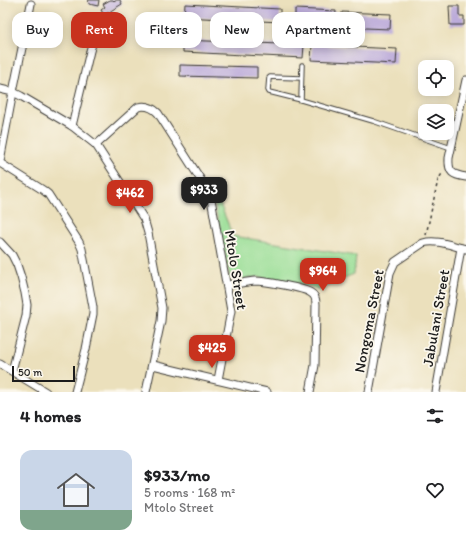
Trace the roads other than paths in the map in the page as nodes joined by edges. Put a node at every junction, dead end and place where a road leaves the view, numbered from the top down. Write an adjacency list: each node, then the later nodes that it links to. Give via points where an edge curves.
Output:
1 (31, 4): 7 (street)
2 (91, 48): 10 (street)
3 (302, 65): 4 (lane)
4 (301, 78): 8 (lane); 8 (lane, via 270,77 268,90)
5 (466, 80): 9 (street)
6 (0, 89): 7 (street)
7 (13, 92): 10 (street); 13 (street)
8 (301, 100): 12 (lane, via 374,121)
9 (463, 107): 12 (street)
10 (72, 126): 11 (street)
11 (96, 145): 17 (street, Mtolo Street, via 138,107 147,106 155,110 208,191); 19 (street, via 146,224 162,308)
12 (451, 148): 14 (street, via 449,168 455,175)
13 (0, 162): 23 (street, via 48,194 82,248 93,314)
14 (466, 177)
15 (0, 242): 20 (street, via 17,265 26,305 26,316)
16 (464, 249): 27 (street, Nongoma Street, via 434,242 423,243 395,262 390,273); 28 (street, Jabulani Street)
17 (227, 286): 21 (street, Mtolo Street, via 231,315); 26 (street, via 256,281 306,290 313,294 316,298 315,365)
18 (0, 364): 20 (street)
19 (153, 365): 21 (street); 24 (street)
20 (12, 371): 22 (street)
21 (218, 380): 25 (street)
22 (46, 392)
23 (75, 392)
24 (146, 392)
25 (268, 392)
26 (310, 392)
27 (369, 392)
28 (436, 392)

